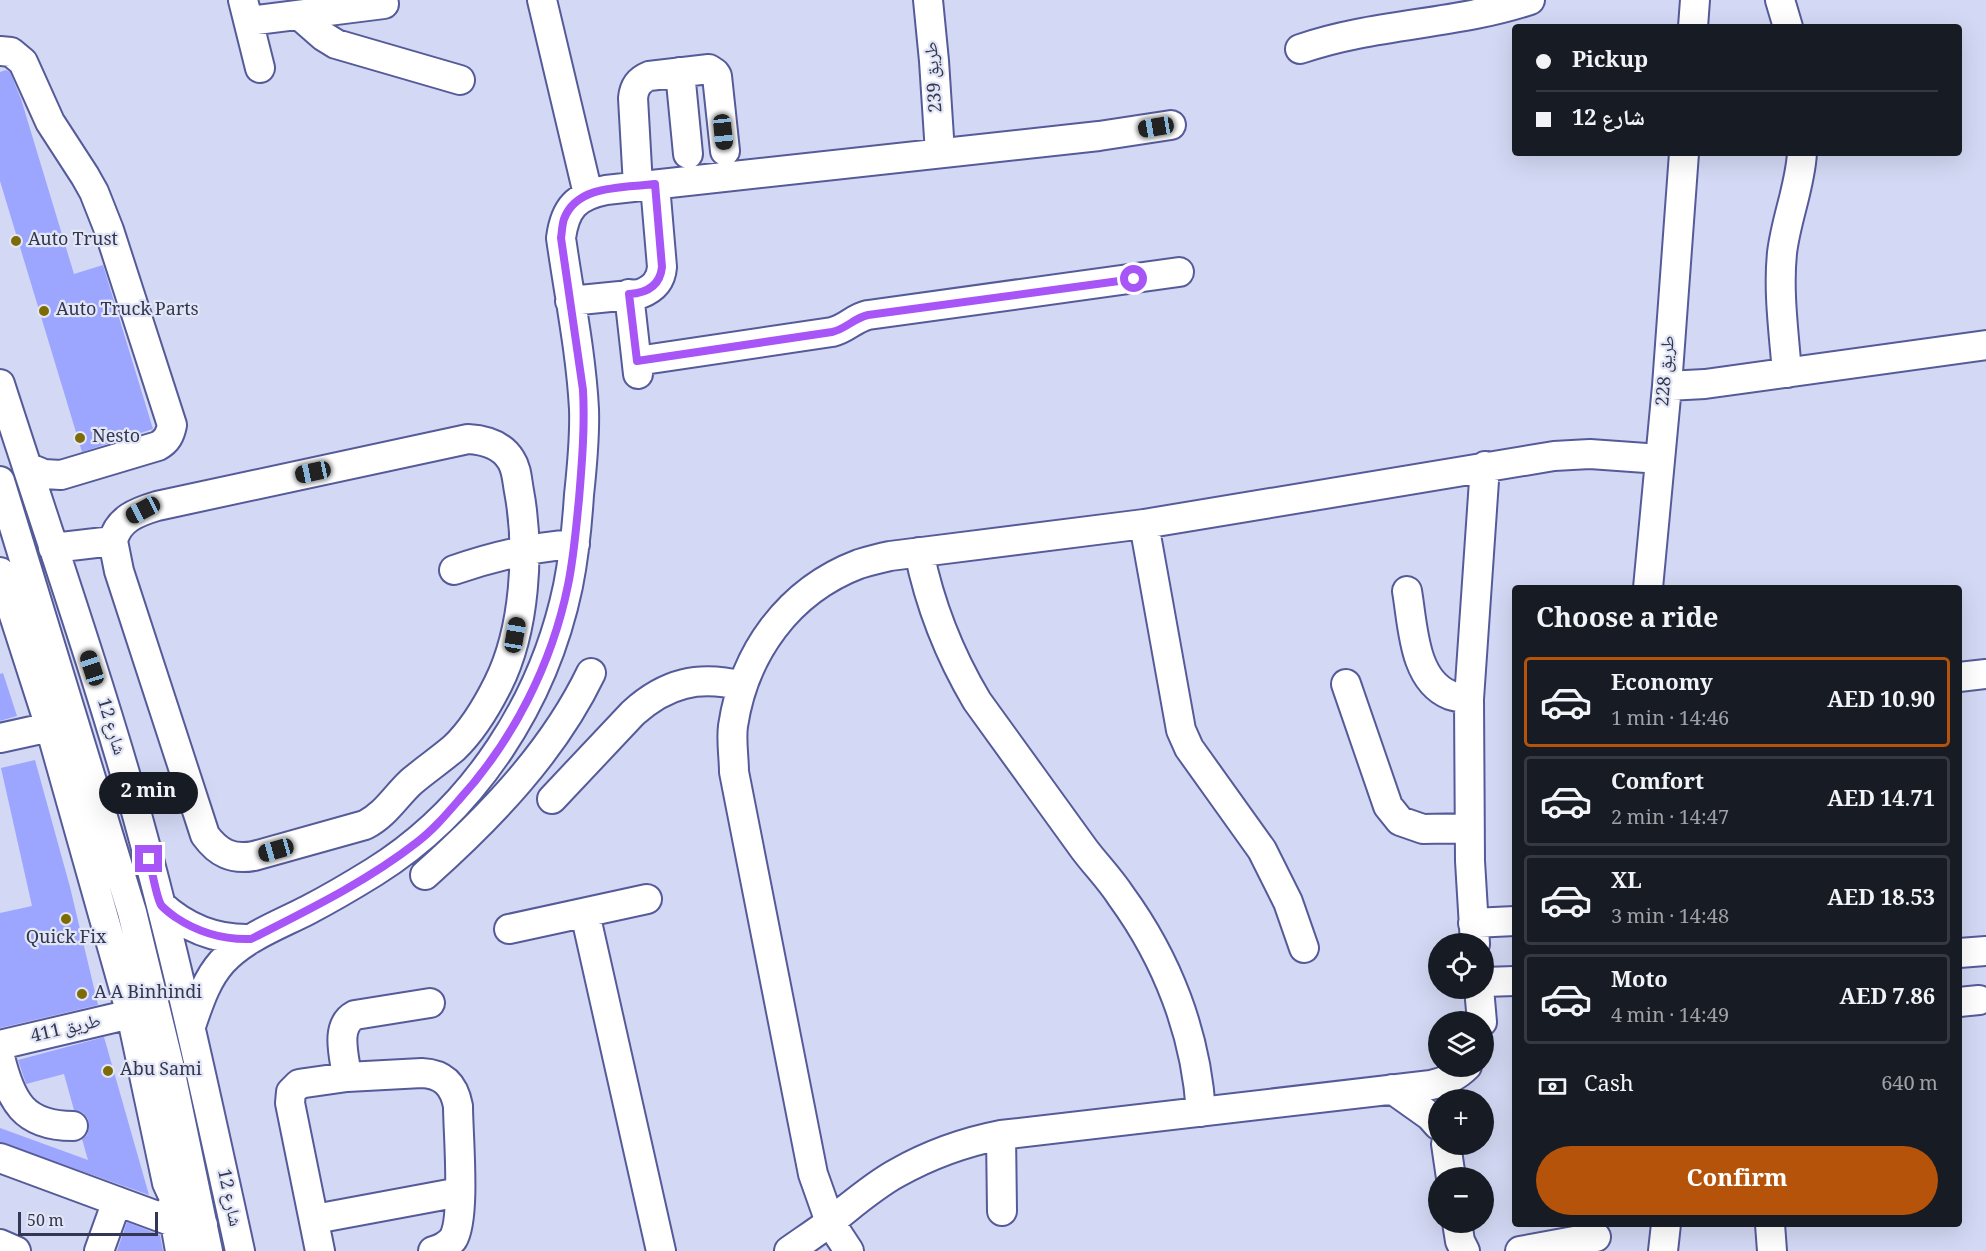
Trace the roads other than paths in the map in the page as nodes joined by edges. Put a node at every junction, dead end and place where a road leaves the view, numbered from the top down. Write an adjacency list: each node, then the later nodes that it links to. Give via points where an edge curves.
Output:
1 (542, 0): 23 (street)
2 (928, 0): 18 (street, طريق 239)
3 (1530, 0): 11 (street, via 1491,11 1345,35)
4 (1695, 0): 9 (street)
5 (1780, 0): 10 (street)
6 (384, 4): 8 (street)
7 (246, 10): 8 (street); 13 (street)
8 (299, 15): 15 (street, via 336,44)
9 (1693, 24)
10 (1787, 24)
11 (1300, 49)
12 (0, 51): 33 (street, via 20,58 50,122 94,192 172,424 166,442 158,446 52,475)
13 (260, 68)
14 (680, 72): 17 (street, via 709,69 717,76); 19 (street); 22 (street, via 644,78 633,92)
15 (459, 80)
16 (1171, 125): 18 (street)
17 (725, 151)
18 (940, 153): 22 (street)
19 (688, 154)
20 (1684, 156): 30 (street, طريق 228)
21 (1802, 156): 28 (street, via 1782,254)
22 (646, 185): 23 (street); 25 (street, via 662,274 650,289)
23 (588, 194): 26 (street, via 573,204 564,220 561,238)
24 (1179, 273): 25 (street, via 868,315 832,332 638,367)
25 (629, 294): 26 (street)
26 (570, 301): 37 (street, via 584,411)
27 (1986, 345): 28 (street)
28 (1787, 373): 30 (street)
29 (0, 384): 33 (street, شارع 12)
30 (1667, 386): 31 (street, طريق 228)
31 (1660, 459): 32 (street, via 1578,454); 43 (street, طريق 228)
32 (1485, 466): 35 (street); 50 (street)
33 (27, 467): 38 (street, شارع 12)
34 (0, 481): 94 (street, شارع 12, via 129,902 169,1064)
35 (1144, 524): 40 (street); 67 (street, via 1180,730 1262,850 1288,902)
36 (113, 541): 38 (street); 39 (street, via 119,526 150,508 468,439 499,447 515,466); 55 (street, via 119,571 205,835 220,852 231,857 254,856 365,825)
37 (575, 544): 39 (street); 53 (street, via 568,587 549,650)
38 (53, 548): 61 (street, شارع 12)
39 (524, 550): 41 (street); 55 (street, via 515,635 499,683 471,728)
40 (919, 552): 49 (street, via 858,564 820,584 786,612 760,646); 80 (street, via 940,629 963,678 1122,897 1154,948 1190,1035)
41 (454, 570)
42 (0, 572): 51 (street)
43 (1648, 585)
44 (1407, 591): 50 (street, via 1422,668 1433,684 1449,695)
45 (591, 673): 54 (street, via 564,722)
46 (1986, 674): 47 (street)
47 (1962, 676)
48 (1346, 684): 58 (street, via 1388,806 1400,821 1423,829)
49 (742, 686): 57 (street, via 708,681 675,686 660,693 633,713); 89 (street, via 733,728 734,772 813,1174)
50 (1469, 699): 58 (street)
51 (50, 727): 52 (street); 73 (street)
52 (0, 738)
53 (507, 739): 54 (street); 56 (street)
54 (537, 758): 59 (street, via 488,815)
55 (432, 766): 56 (street)
56 (467, 792): 66 (street, via 440,822 385,865)
57 (552, 799)
58 (1469, 828): 65 (street)
59 (425, 875)
60 (647, 899): 62 (street)
61 (161, 904): 66 (street, via 183,923 209,934); 74 (street, شارع 12)
62 (585, 913): 64 (street); 101 (street)
63 (1512, 922): 65 (street)
64 (509, 929)
65 (1474, 933)
66 (251, 939): 74 (street, via 230,954 213,974)
67 (1304, 948)
68 (1986, 951): 69 (street)
69 (1962, 953)
70 (1512, 981): 71 (street)
71 (1494, 982)
72 (430, 1003): 77 (street, via 349,1018 343,1028)
73 (131, 1014): 75 (street, طريق 411); 94 (street, via 167,1184 188,1217)
74 (191, 1026): 98 (street, شارع 12)
75 (0, 1045)
76 (0, 1057): 82 (street, via 20,1106 35,1119 53,1126)
77 (347, 1077): 85 (street, via 433,1074 451,1086 458,1106); 88 (street, via 299,1084 291,1092)
78 (1454, 1077): 79 (street, via 1445,1082)
79 (1392, 1089): 80 (street); 81 (street)
80 (1201, 1112): 83 (street)
81 (1428, 1115)
82 (73, 1126)
83 (1001, 1135): 87 (street); 89 (street, via 938,1153 897,1173)
84 (0, 1158): 86 (street)
85 (460, 1192): 88 (street); 100 (street, via 457,1230 445,1246)
86 (117, 1201): 94 (street); 97 (street)
87 (1002, 1211)
88 (315, 1219): 99 (street)
89 (830, 1222): 102 (street); 103 (street)
90 (1666, 1227): 106 (street)
91 (1770, 1227): 107 (street)
92 (1459, 1233): 104 (street)
93 (1596, 1237): 105 (street)
94 (192, 1238)
95 (0, 1244): 96 (street)
96 (16, 1251)
97 (99, 1251)
98 (240, 1251)
99 (320, 1251)
100 (433, 1251)
101 (661, 1251)
102 (789, 1251)
103 (849, 1251)
104 (1465, 1251)
105 (1520, 1251)
106 (1663, 1251)
107 (1772, 1251)

